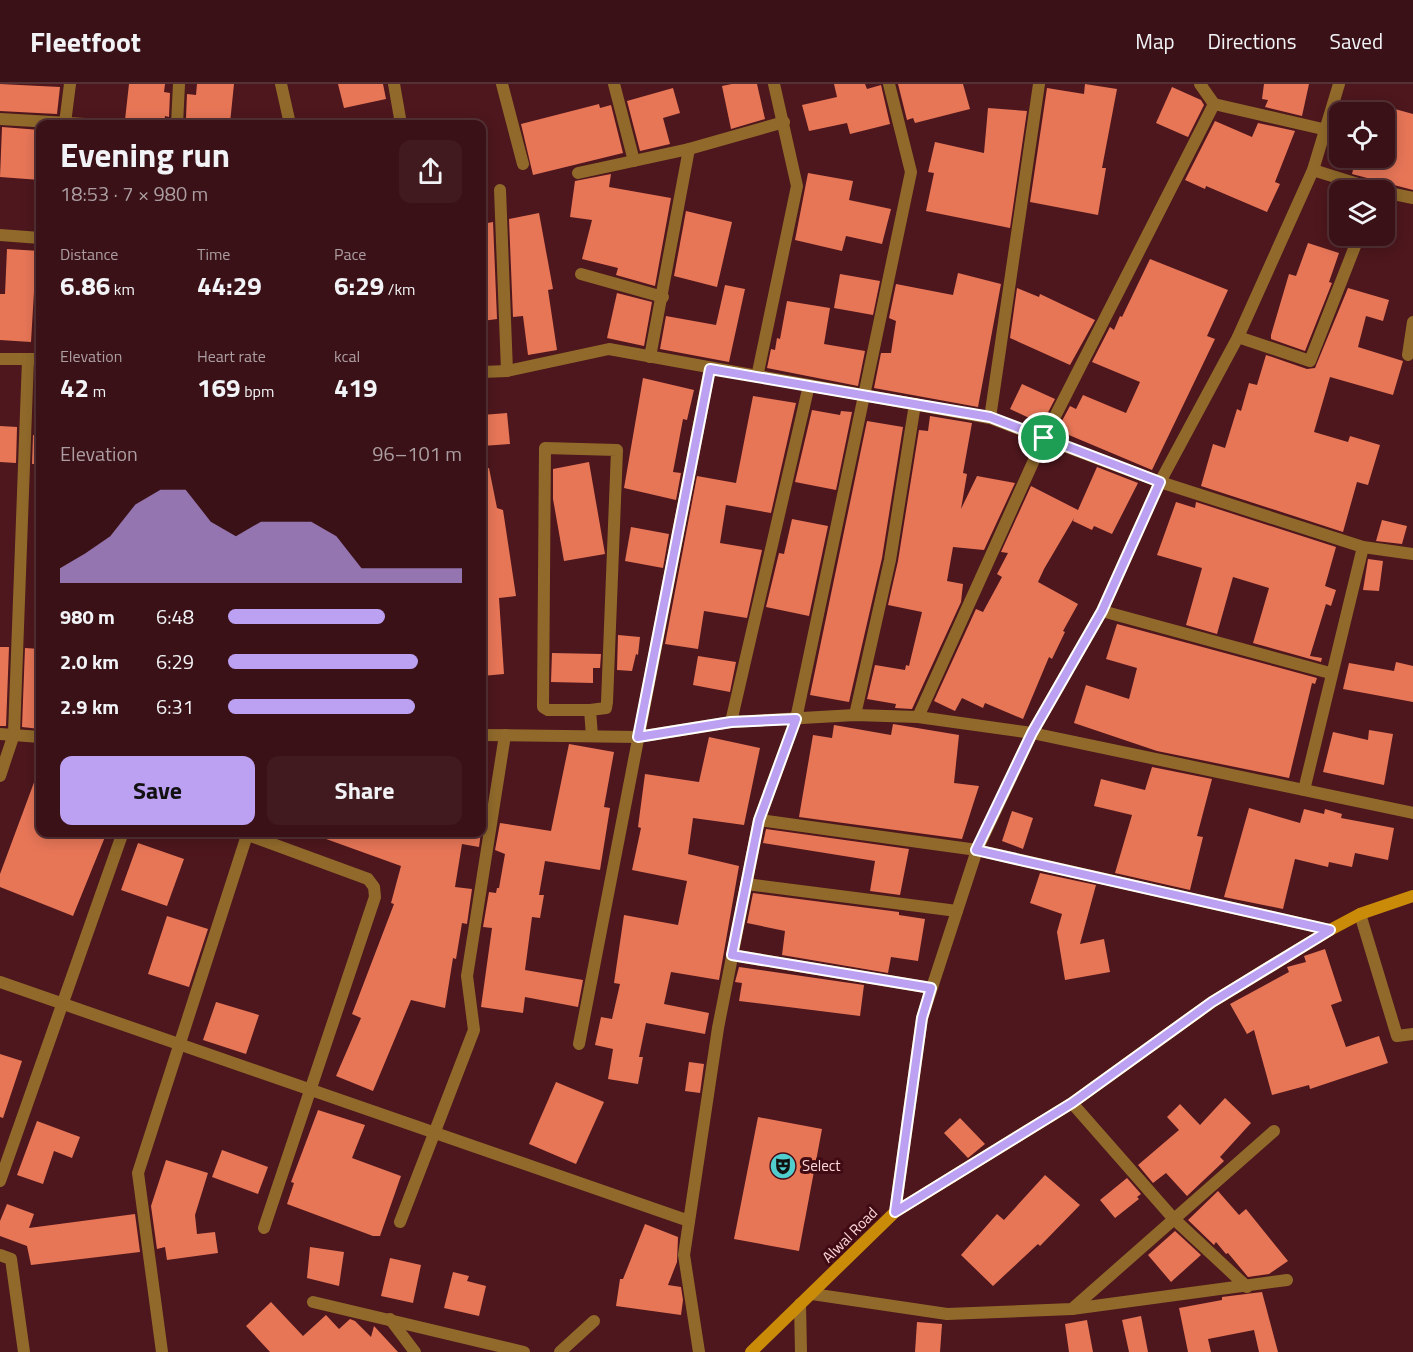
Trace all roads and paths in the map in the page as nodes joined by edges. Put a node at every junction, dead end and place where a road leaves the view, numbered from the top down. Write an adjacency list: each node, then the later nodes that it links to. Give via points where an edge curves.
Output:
1 (70, 84): 14 (street)
2 (180, 84): 15 (street)
3 (281, 84): 16 (street)
4 (394, 84): 17 (street)
5 (502, 84): 23 (street)
6 (614, 84): 22 (street)
7 (774, 84): 19 (street)
8 (889, 84): 46 (street, via 911,172)
9 (1039, 84): 48 (street)
10 (1200, 84): 12 (street)
11 (1339, 84): 20 (street)
12 (1214, 104): 20 (street); 49 (street)
13 (0, 119): 18 (street)
14 (65, 120)
15 (177, 120)
16 (289, 120)
17 (400, 120)
18 (36, 121)
19 (784, 122): 21 (street); 44 (street, via 797,186)
20 (1327, 130): 24 (street)
21 (689, 149): 22 (street); 34 (street)
22 (634, 161): 25 (street)
23 (524, 164)
24 (1313, 170): 26 (street); 36 (street)
25 (578, 173)
26 (1345, 180)
27 (500, 190): 42 (street)
28 (1395, 194): 29 (street)
29 (1413, 198)
30 (0, 235): 31 (street)
31 (36, 238)
32 (1355, 246): 36 (street, via 1310,361)
33 (581, 274): 34 (street)
34 (663, 297): 38 (street)
35 (1413, 322): 37 (street)
36 (1238, 337): 50 (street)
37 (1408, 355)
38 (650, 357): 41 (street); 42 (street, via 609,349)
39 (0, 358): 40 (street)
40 (34, 359): 62 (street)
41 (710, 369): 44 (street); 67 (street)
42 (507, 371): 43 (street)
43 (486, 372)
44 (757, 377): 45 (street)
45 (808, 385): 46 (street); 59 (street)
46 (866, 396): 47 (street); 58 (street)
47 (915, 404): 48 (street); 56 (street, via 890,560)
48 (990, 417): 49 (street)
49 (1044, 438): 50 (street); 57 (street)
50 (1160, 482): 51 (street); 53 (street)
51 (1362, 547): 52 (street); 54 (street)
52 (1413, 554)
53 (1102, 611): 54 (street); 60 (street)
54 (1330, 673): 69 (street)
55 (590, 710): 55 (street, via 543,707 545,448 617,450 607,702 606,708); 65 (street)
56 (855, 715): 57 (street); 58 (street)
57 (918, 717): 60 (street)
58 (796, 719): 59 (street); 71 (street)
59 (731, 722): 67 (street)
60 (1032, 733): 69 (street); 75 (street)
61 (0, 734): 62 (street)
62 (14, 734): 66 (street); 68 (street)
63 (486, 735): 64 (street)
64 (505, 735): 65 (street); 91 (street, via 467,976 474,1029)
65 (592, 736): 67 (street)
66 (36, 737)
67 (638, 737): 87 (street)
68 (0, 776)
69 (1304, 790): 70 (street)
70 (1413, 813)
71 (759, 820): 75 (street); 76 (street)
72 (121, 837): 84 (street)
73 (247, 837): 86 (street)
74 (256, 837): 88 (street, via 368,879 374,887 375,897)
75 (976, 850): 78 (street); 80 (street)
76 (746, 884): 78 (street); 81 (street)
77 (1413, 896): 79 (main road, Alwal Road)
78 (957, 911): 83 (street)
79 (1360, 914): 80 (main road, Alwal Road); 85 (street, via 1397,1036)
80 (1330, 930): 89 (main road, Alwal Road, via 1212,1002)
81 (732, 955): 83 (street); 95 (street)
82 (0, 982): 84 (street)
83 (931, 988): 93 (street, via 922,1018)
84 (63, 1005): 86 (street); 92 (street)
85 (1413, 1034)
86 (179, 1044): 88 (street); 108 (street, via 138,1173)
87 (579, 1044)
88 (309, 1089): 91 (street); 97 (street)
89 (1072, 1103): 93 (main road, Alwal Road); 94 (street)
90 (1274, 1131): 94 (street)
91 (435, 1133): 95 (street); 96 (street)
92 (0, 1181)
93 (895, 1212): 101 (main road, Alwal Road)
94 (1173, 1218): 100 (street); 104 (street)
95 (689, 1221): 112 (street, via 684,1255)
96 (400, 1222)
97 (264, 1228)
98 (0, 1255): 107 (street, via 11,1259)
99 (1287, 1280): 100 (street)
100 (1247, 1287): 104 (street)
101 (812, 1294): 103 (main road, Alwal Road); 104 (street, via 947,1314)
102 (313, 1302): 105 (street)
103 (800, 1304): 113 (main road, Alwal Road); 114 (street)
104 (1072, 1309)
105 (390, 1319): 109 (street); 110 (street)
106 (594, 1321): 111 (street)
107 (24, 1352)
108 (162, 1352)
109 (415, 1352)
110 (524, 1352)
111 (560, 1352)
112 (699, 1352)
113 (751, 1352)
114 (801, 1352)

